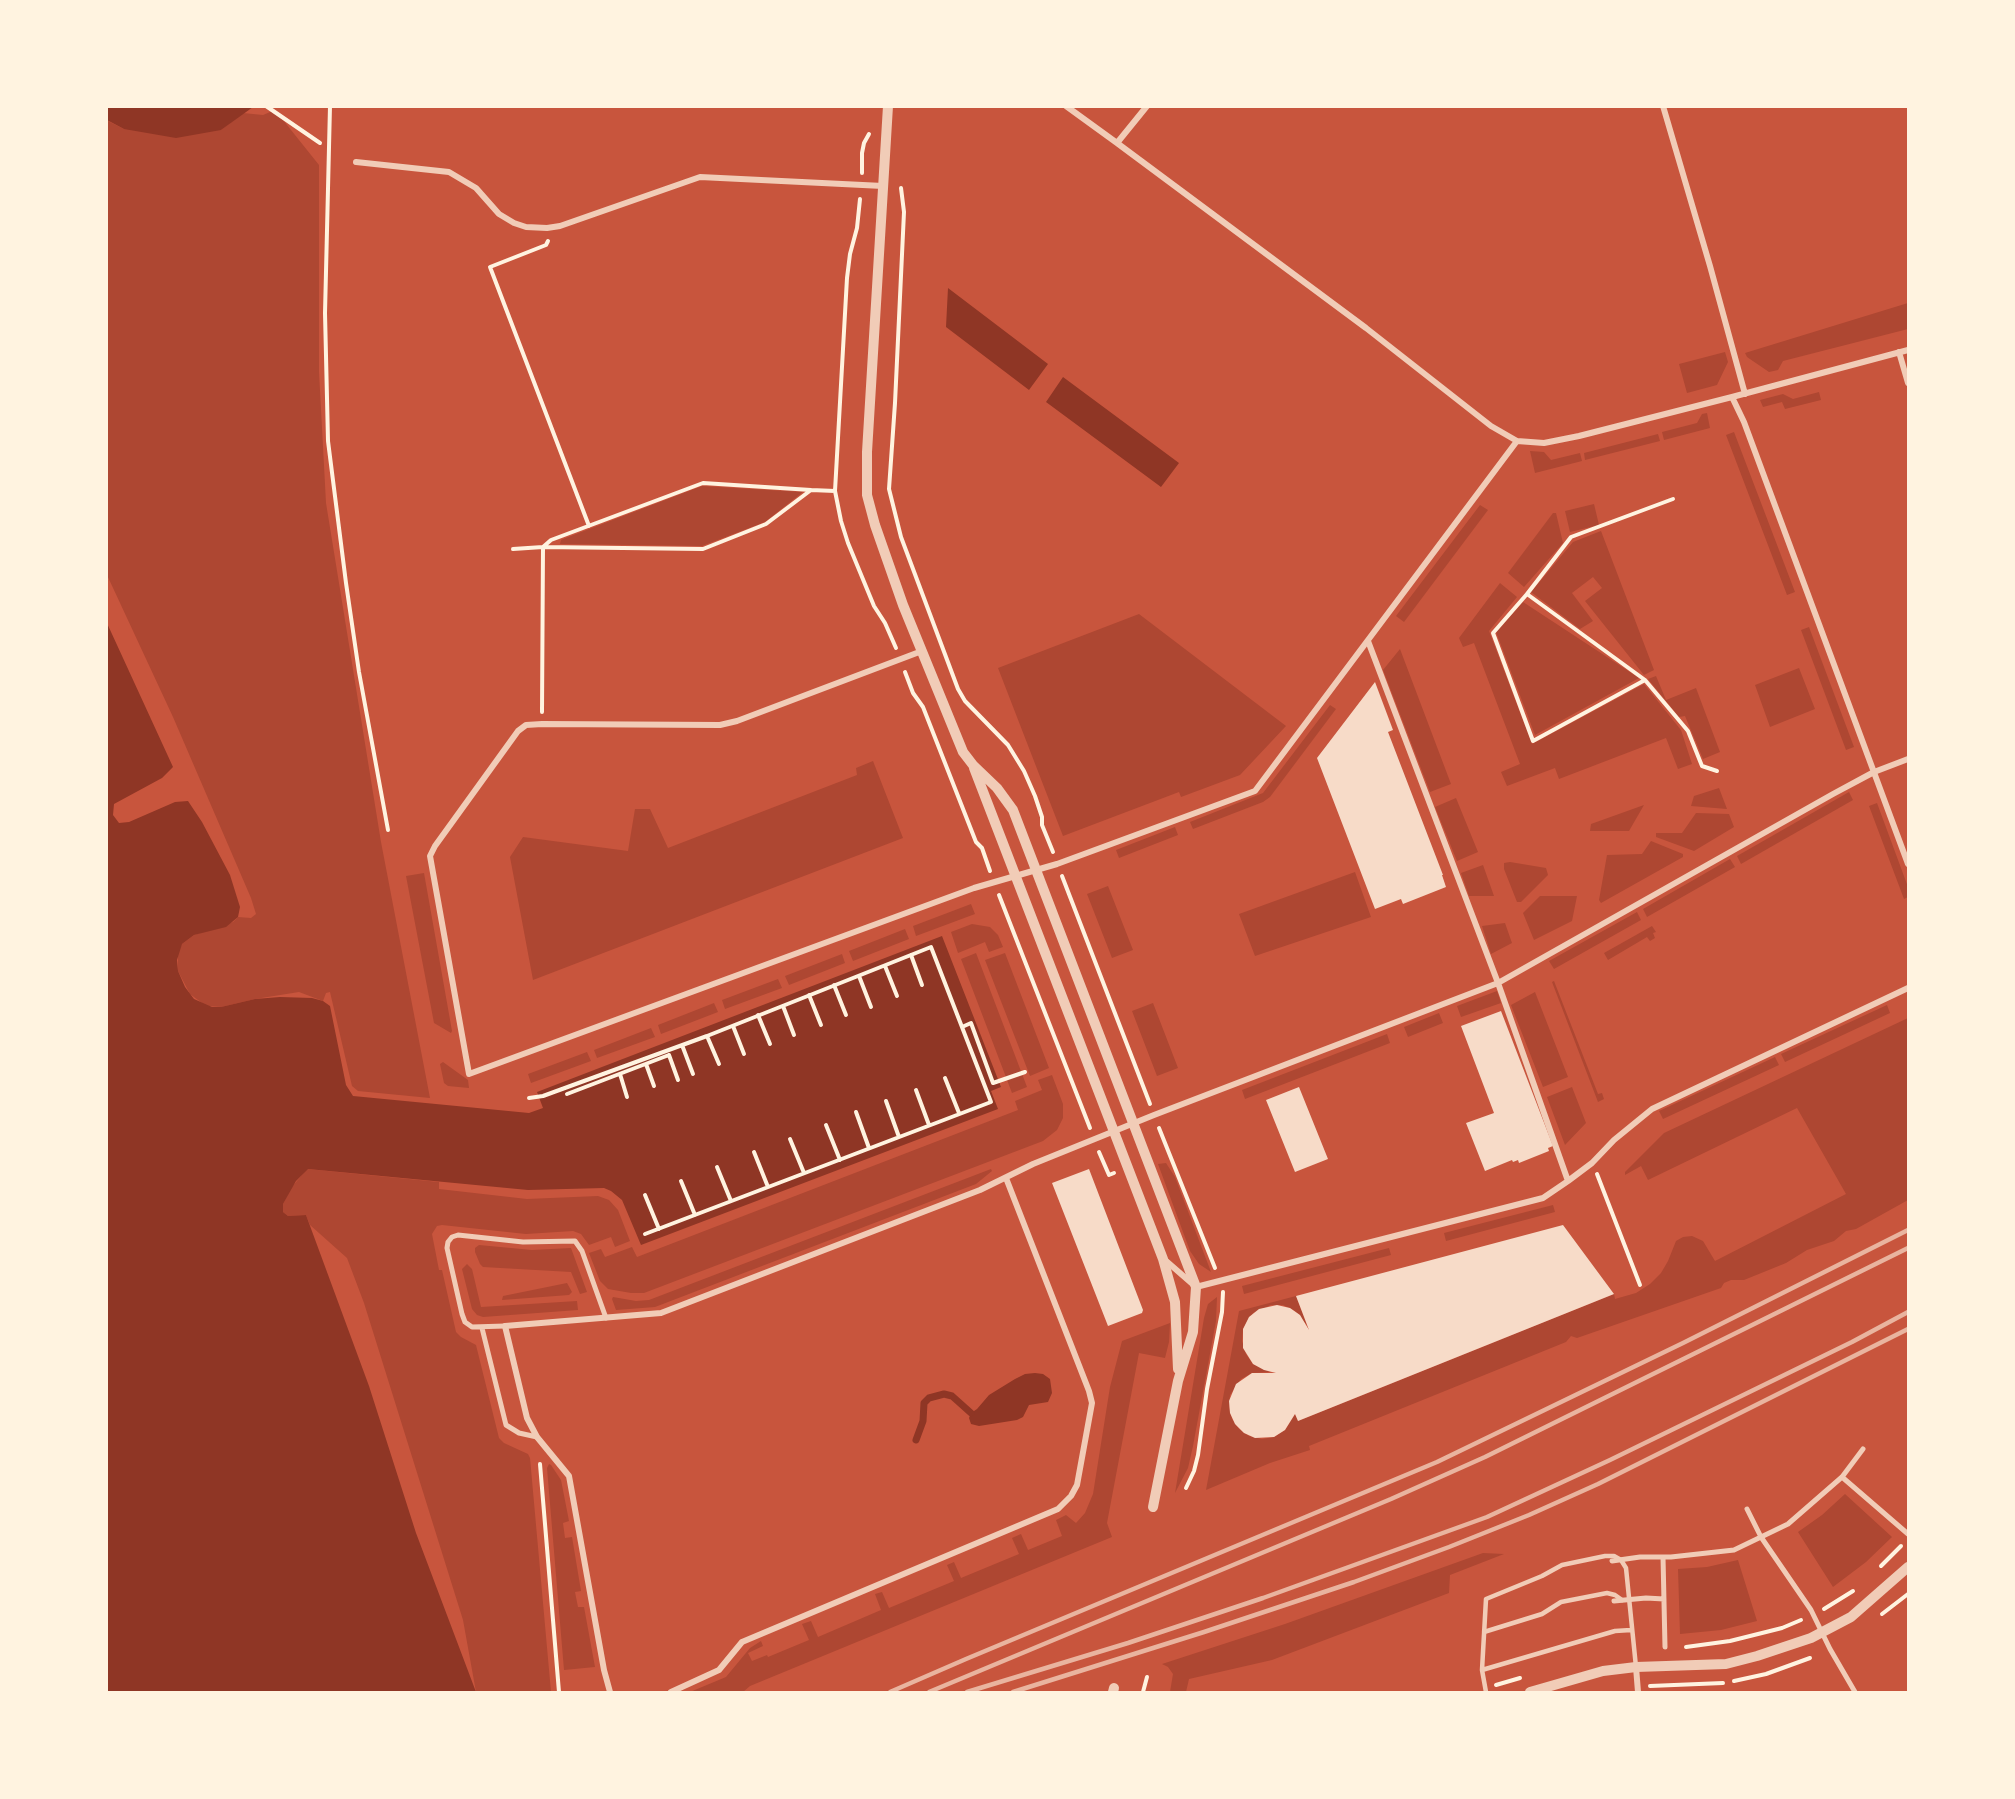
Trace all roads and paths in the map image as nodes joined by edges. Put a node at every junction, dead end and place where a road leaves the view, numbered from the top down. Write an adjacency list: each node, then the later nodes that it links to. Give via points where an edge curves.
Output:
1 (266, 106): 7 (path)
2 (330, 106): 35 (path, via 325,313 328,441 359,672)
3 (888, 106): 10 (street)
4 (1066, 106): 8 (street)
5 (1147, 106): 8 (street)
6 (1663, 106): 16 (street)
7 (320, 143)
8 (1117, 143): 18 (street, via 1491,426)
9 (356, 162): 12 (street, via 449,172 476,188 499,214 514,223 526,227)
10 (883, 186): 12 (street, via 700,177); 27 (street, via 867,495)
11 (901, 188): 34 (path, via 904,212 889,489 901,537 958,689 1016,758)
12 (560, 226): 22 (path, via 546,245 490,267)
13 (1908, 350): 14 (street)
14 (1899, 352): 15 (street); 16 (street)
15 (1908, 383)
16 (1745, 394): 17 (street)
17 (1732, 397): 18 (street, via 1544,443); 33 (street)
18 (1517, 441): 26 (street)
19 (811, 490): 20 (path); 22 (path, via 702,483); 23 (path, via 766,524 703,549)
20 (836, 491)
21 (1673, 499): 25 (path, via 1571,537)
22 (589, 526): 23 (path, via 551,540)
23 (543, 547): 24 (path); 29 (path)
24 (513, 549)
25 (1527, 594): 28 (path); 28 (path, via 1493,633 1533,741)
26 (1368, 641): 37 (street, via 1255,790); 44 (street)
27 (922, 651): 29 (street, via 720,725); 31 (street, via 963,752)
28 (1645, 680): 32 (path, via 1688,731 1702,766)
29 (542, 724): 38 (street, via 526,725 512,738 430,856 469,1074)
30 (1908, 759): 33 (street)
31 (973, 765): 37 (street, via 1013,810); 38 (street)
32 (1717, 771)
33 (1874, 772): 36 (street); 44 (street)
34 (1042, 817)
35 (388, 830)
36 (1908, 864)
37 (1037, 870): 38 (street); 80 (street)
38 (1015, 875): 83 (street)
39 (1070, 897): 79 (path)
40 (1009, 921): 86 (path)
41 (911, 955): 42 (path); 46 (path); 56 (path, via 931,947)
42 (885, 966): 43 (path); 49 (path)
43 (859, 976): 45 (path); 51 (path)
44 (1498, 983): 79 (street); 95 (street)
45 (834, 986): 48 (path); 53 (path)
46 (922, 986)
47 (1908, 988): 90 (street, via 1652,1109)
48 (809, 995): 50 (path); 54 (path)
49 (897, 996)
50 (783, 1006): 52 (path); 57 (path)
51 (871, 1007)
52 (758, 1015): 55 (path); 59 (path)
53 (846, 1015)
54 (820, 1025)
55 (733, 1026): 58 (path); 62 (path)
56 (962, 1027): 66 (path, via 971,1023 993,1083); 78 (path, via 991,1102)
57 (795, 1035)
58 (707, 1036): 60 (path); 65 (path)
59 (770, 1044)
60 (682, 1045): 61 (path); 68 (path)
61 (667, 1050): 63 (path); 75 (path)
62 (744, 1054)
63 (669, 1055): 64 (path); 70 (path)
64 (646, 1064): 67 (path); 71 (path)
65 (718, 1064)
66 (1025, 1072)
67 (620, 1074): 73 (path); 74 (path)
68 (693, 1074)
69 (945, 1078): 78 (path)
70 (678, 1080)
71 (654, 1086)
72 (916, 1090): 82 (path)
73 (567, 1094)
74 (627, 1097)
75 (529, 1098)
76 (885, 1101): 84 (path)
77 (856, 1112): 87 (path)
78 (959, 1113): 82 (path)
79 (1154, 1114): 80 (street); 103 (path)
80 (1134, 1123): 83 (street); 105 (street)
81 (826, 1125): 89 (path)
82 (929, 1125): 84 (path)
83 (1113, 1131): 86 (street); 102 (street)
84 (899, 1137): 87 (path)
85 (790, 1139): 92 (path)
86 (1095, 1141): 93 (street)
87 (869, 1148): 89 (path)
88 (753, 1152): 96 (path)
89 (840, 1160): 92 (path)
90 (1592, 1162): 95 (street); 104 (path)
91 (717, 1167): 98 (path)
92 (804, 1173): 96 (path)
93 (1006, 1178): 106 (street, via 661,1313); 138 (street, via 1092,1402 1077,1485 1071,1496 1058,1509 742,1642 719,1671)
94 (681, 1181): 99 (path)
95 (1568, 1182): 103 (street, via 1543,1198)
96 (768, 1187): 98 (path)
97 (645, 1195): 100 (path)
98 (731, 1201): 99 (path)
99 (695, 1215): 100 (path)
100 (659, 1229): 101 (path)
101 (645, 1234)
102 (1163, 1259): 105 (street); 109 (street, via 1175,1302)
103 (1221, 1282): 105 (street); 113 (path, via 1222,1312 1198,1455)
104 (1640, 1285)
105 (1196, 1287): 109 (street, via 1193,1332)
106 (606, 1318): 107 (street); 108 (street, via 575,1241 452,1237 447,1248 462,1314 472,1327)
107 (505, 1326): 108 (street); 110 (street, via 527,1418)
108 (482, 1328): 110 (street, via 506,1425)
109 (1178, 1381): 114 (street)
110 (537, 1437): 136 (path); 137 (street, via 569,1476)
111 (1863, 1449): 112 (street)
112 (1842, 1477): 116 (street); 117 (street, via 1788,1524)
113 (1186, 1488)
114 (1153, 1507)
115 (1747, 1509): 117 (street)
116 (1908, 1534)
117 (1761, 1537): 119 (street, via 1734,1550); 128 (street)
118 (1908, 1540): 123 (path)
119 (1664, 1557): 120 (street); 125 (street)
120 (1621, 1560): 121 (street); 126 (lane, via 1626,1568); 130 (lane, via 1610,1556 1562,1565 1486,1599)
121 (1612, 1561)
122 (1908, 1567): 131 (street, via 1851,1617)
123 (1879, 1568)
124 (1857, 1589): 128 (path)
125 (1664, 1599): 126 (street); 132 (street)
126 (1625, 1600): 127 (street); 129 (lane); 130 (lane, via 1607,1593 1562,1602 1542,1614)
127 (1614, 1601)
128 (1813, 1615): 131 (street); 132 (path, via 1782,1628 1730,1641)
129 (1631, 1630): 133 (lane); 134 (lane)
130 (1484, 1632): 134 (lane)
131 (1822, 1633): 133 (street, via 1726,1664); 143 (street)
132 (1665, 1647)
133 (1636, 1667): 141 (street, via 1603,1671); 142 (street)
134 (1482, 1670): 140 (lane)
135 (1148, 1677): 139 (path)
136 (559, 1692)
137 (610, 1692)
138 (670, 1692)
139 (1143, 1692)
140 (1486, 1692)
141 (1530, 1692)
142 (1638, 1692)
143 (1856, 1692)

